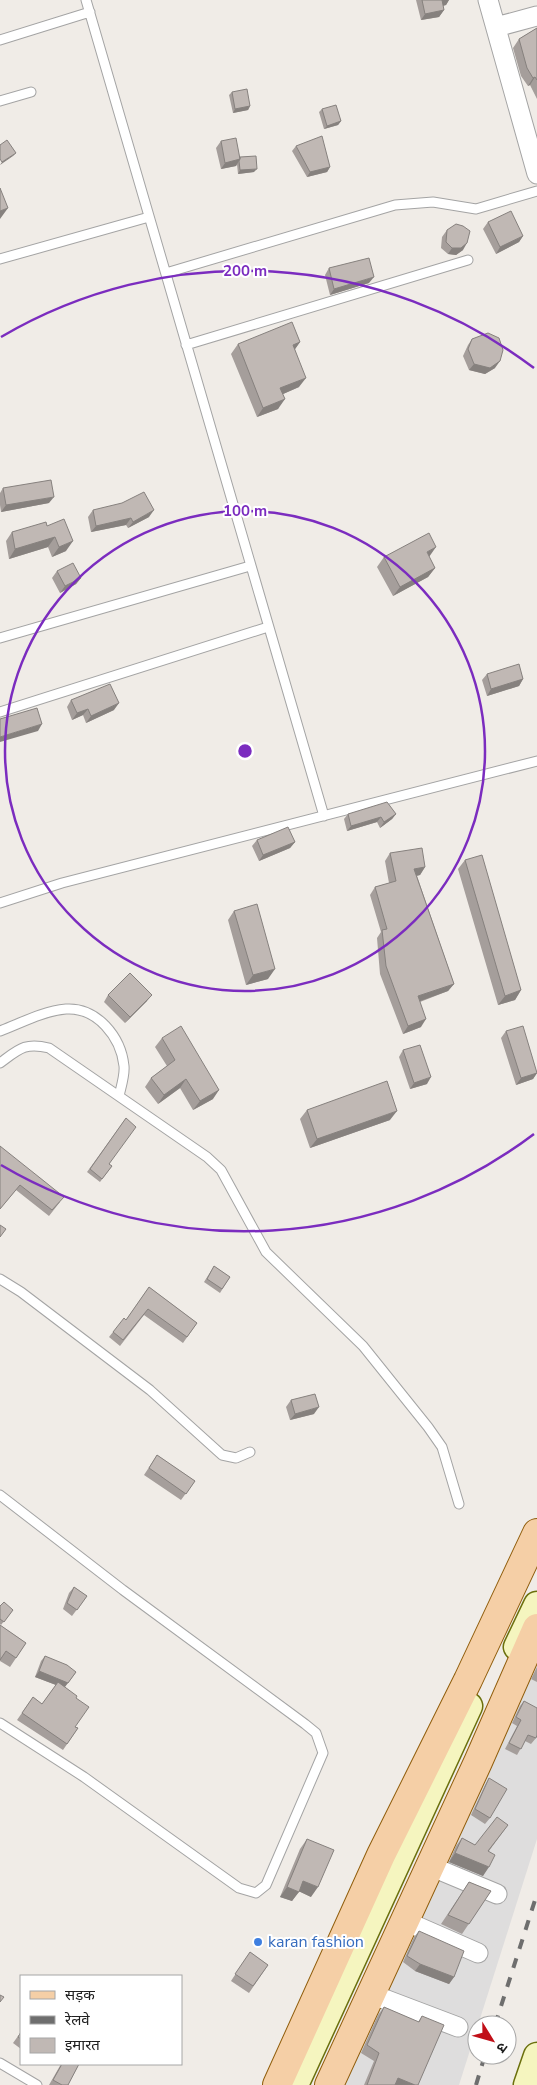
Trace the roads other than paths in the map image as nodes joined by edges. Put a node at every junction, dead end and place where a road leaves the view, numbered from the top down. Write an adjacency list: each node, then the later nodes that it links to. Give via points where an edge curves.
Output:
1 (86, 0): 3 (lane)
2 (488, 0): 5 (street)
3 (90, 12): 6 (lane); 11 (lane)
4 (537, 16): 5 (street)
5 (496, 27): 9 (street)
6 (0, 40)
7 (31, 92): 8 (lane)
8 (0, 101)
9 (537, 174)
10 (537, 191): 14 (lane, via 476,209 433,202 395,205)
11 (149, 217): 12 (lane); 14 (lane)
12 (0, 259)
13 (468, 260): 15 (lane)
14 (166, 274): 15 (lane)
15 (186, 346): 16 (lane)
16 (250, 566): 17 (lane); 18 (lane)
17 (268, 627): 19 (lane); 21 (lane)
18 (0, 638)
19 (0, 712)
20 (537, 762): 21 (lane)
21 (324, 816): 22 (lane, via 62,883)
22 (0, 903)
23 (0, 1031): 25 (lane, via 48,1012 84,1010 102,1021 122,1052 124,1068)
24 (0, 1063): 25 (lane, via 21,1047 36,1045 49,1048)
25 (119, 1096): 29 (lane, via 221,1170 266,1252 363,1346 428,1427 442,1447)
26 (0, 1278): 27 (lane, via 143,1384 222,1454 236,1458)
27 (250, 1452)
28 (0, 1495): 34 (lane, via 305,1724 316,1733 323,1753 266,1885 256,1893 240,1888 84,1777)
29 (459, 1504)
30 (537, 1533): 44 (main road, via 381,1855)
31 (537, 1565): 45 (street)
32 (537, 1605): 46 (street)
33 (537, 1628): 35 (main road)
34 (0, 1723)
35 (430, 1866): 36 (street); 37 (main road)
36 (497, 1894)
37 (405, 1921): 38 (street); 39 (main road)
38 (478, 1953)
39 (371, 1994): 40 (street); 47 (main road)
40 (458, 2027)
41 (537, 2056): 48 (street)
42 (0, 2063): 43 (lane)
43 (37, 2085)
44 (277, 2085)
45 (295, 2085)
46 (315, 2085)
47 (329, 2085)
48 (527, 2085)

